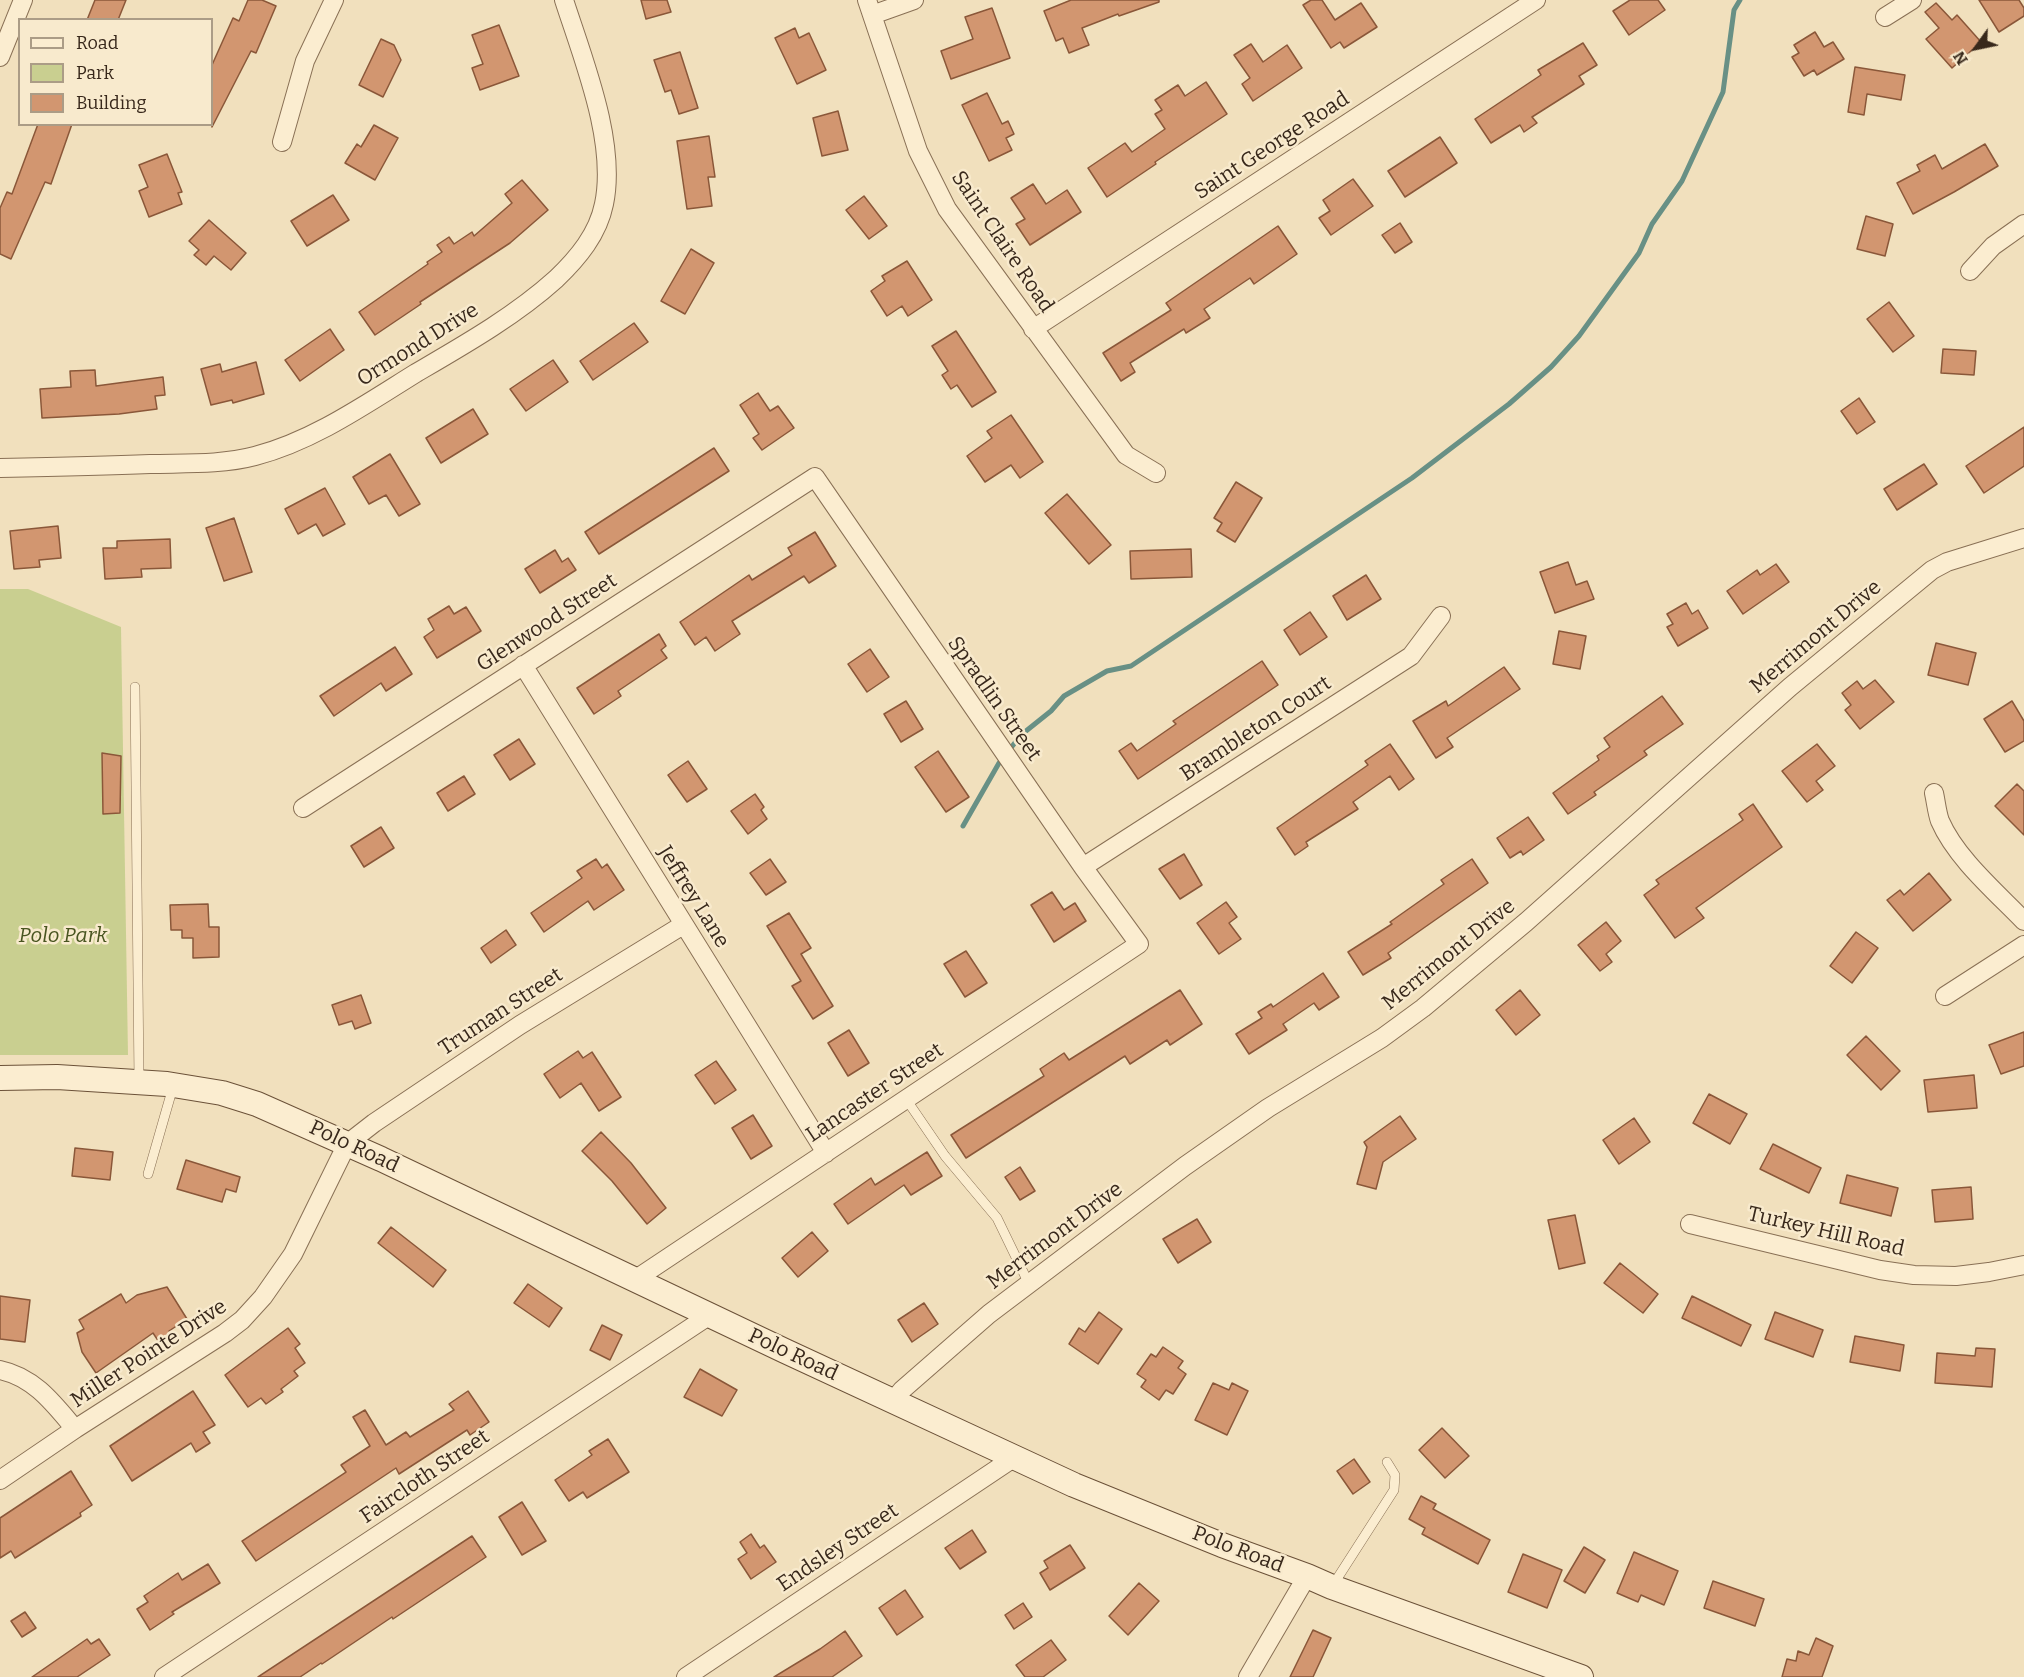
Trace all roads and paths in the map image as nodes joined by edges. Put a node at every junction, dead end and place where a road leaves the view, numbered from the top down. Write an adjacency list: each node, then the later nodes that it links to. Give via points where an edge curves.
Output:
1 (23, 0): 9 (street)
2 (334, 0): 10 (street, via 305,62)
3 (564, 0): 14 (street, Ormond Drive, via 599,118 607,176 605,202 594,233 580,254 547,286 460,347 284,447 253,457 212,462)
4 (914, 0): 7 (street)
5 (1536, 0): 13 (street, Saint George Road)
6 (1912, 0): 8 (street)
7 (870, 8): 13 (street, Saint Claire Road, via 918,151 947,209)
8 (1885, 17)
9 (0, 57)
10 (282, 142)
11 (2024, 224): 12 (street, via 1993,246)
12 (1970, 270)
13 (1033, 329): 15 (street, Saint Claire Road, via 1126,455)
14 (0, 468)
15 (1156, 473)
16 (815, 477): 19 (street, Glenwood Street); 23 (street, Spradlin Street)
17 (2024, 538): 39 (street, Merrimont Drive, via 1932,570 1790,687 1526,922 1423,1008 1185,1166)
18 (1441, 616): 23 (street, Brambleton Court, via 1411,656)
19 (523, 665): 22 (street, Glenwood Street); 25 (street, Jeffrey Lane)
20 (135, 687): 30 (lane)
21 (1934, 793): 24 (street, via 1940,820 1952,842)
22 (303, 808)
23 (1083, 867): 26 (street, Spradlin Street)
24 (2024, 921)
25 (683, 925): 33 (street, Truman Street, via 520,1025); 34 (street, Jeffrey Lane)
26 (1139, 944): 32 (street, Lancaster Street)
27 (2024, 945): 28 (street)
28 (1945, 996)
29 (0, 1078): 30 (main road, Polo Road)
30 (140, 1081): 31 (main road, Polo Road)
31 (174, 1084): 33 (main road, Polo Road, via 257,1104); 35 (lane)
32 (906, 1099): 34 (street, Lancaster Street); 39 (lane, via 945,1156 998,1218)
33 (347, 1144): 38 (main road, Polo Road); 43 (street, Miller Pointe Drive, via 293,1254 242,1320)
34 (826, 1153): 38 (street, Lancaster Street)
35 (148, 1174)
36 (1690, 1224): 37 (street, Turkey Hill Road, via 1914,1275 1972,1274)
37 (2024, 1265)
38 (636, 1279): 40 (main road, Polo Road)
39 (1029, 1284): 42 (street, Merrimont Drive, via 989,1314)
40 (710, 1316): 42 (main road, Polo Road); 49 (street, Faircloth Street)
41 (0, 1370): 43 (street, via 38,1386)
42 (893, 1401): 44 (main road, Polo Road)
43 (75, 1430): 46 (street, Miller Pointe Drive)
44 (1016, 1457): 47 (main road, Polo Road, via 1126,1507); 50 (street, Endsley Street)
45 (1387, 1462): 48 (lane, via 1395,1474 1394,1490)
46 (0, 1480)
47 (1307, 1576): 48 (main road, Polo Road); 51 (street)
48 (1332, 1587): 52 (main road, Polo Road)
49 (165, 1677)
50 (686, 1677)
51 (1248, 1677)
52 (1581, 1677)

